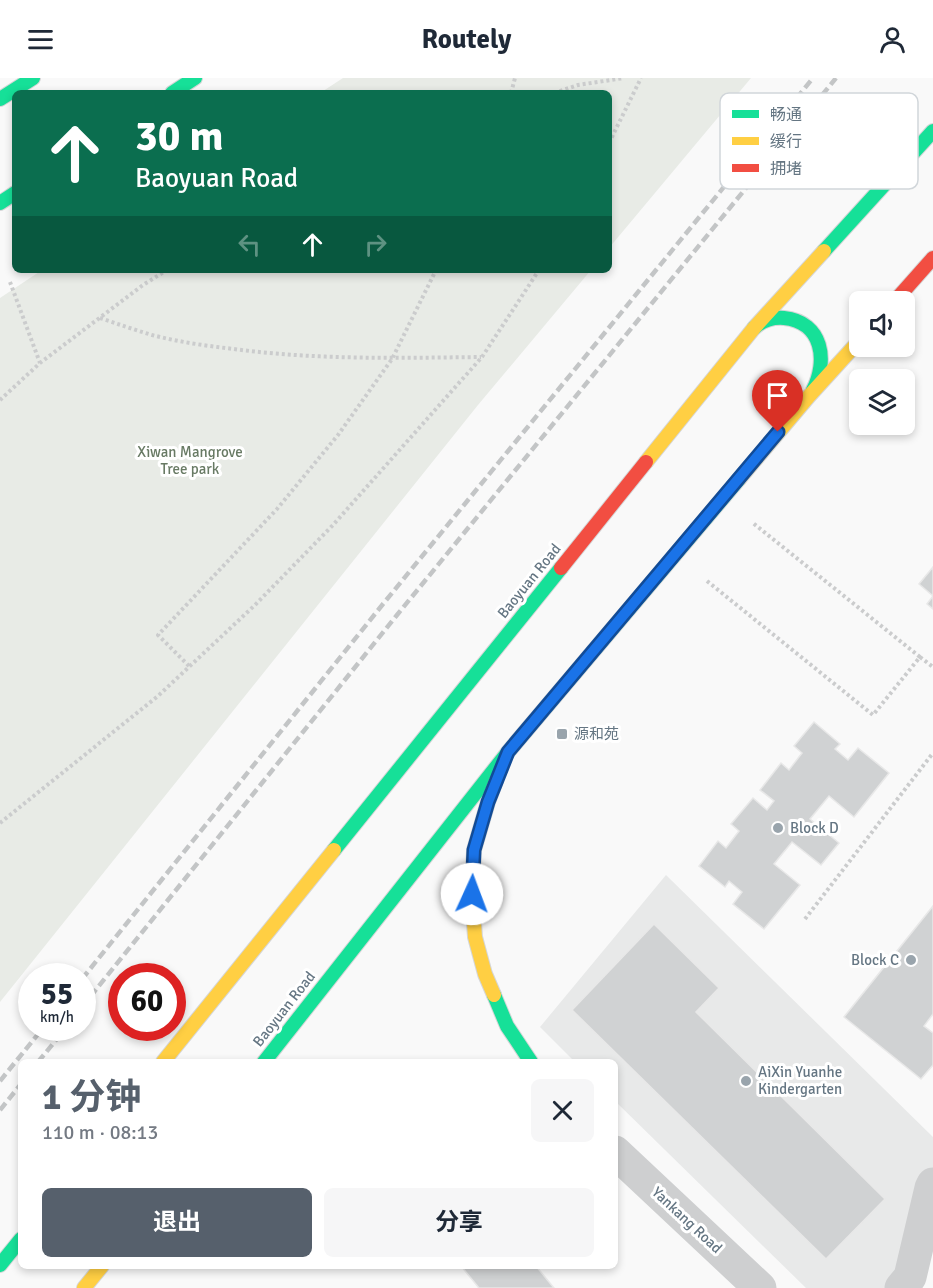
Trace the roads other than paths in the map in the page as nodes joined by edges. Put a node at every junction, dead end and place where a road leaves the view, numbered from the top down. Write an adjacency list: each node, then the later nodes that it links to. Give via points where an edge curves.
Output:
1 (33, 78): 3 (main road)
2 (195, 78): 4 (main road)
3 (14, 90)
4 (176, 90)
5 (933, 131): 6 (main road, Baoyuan Road)
6 (918, 148)
7 (880, 189): 10 (main road, Baoyuan Road)
8 (933, 258): 9 (main road)
9 (904, 291)
10 (754, 328): 12 (main road, via 765,320 795,320 818,339 823,353 822,369); 14 (main road, Baoyuan Road)
11 (849, 352): 12 (main road, Baoyuan Road)
12 (809, 396): 13 (main road, Baoyuan Road)
13 (508, 752): 15 (main road, Baoyuan Road); 16 (main road, via 474,850 472,894 475,937 485,974 507,1026)
14 (165, 1059)
15 (266, 1059)
16 (529, 1059)
17 (618, 1155): 23 (street, Yankang Road)
18 (933, 1184): 24 (street, via 910,1277)
19 (18, 1243): 20 (main road)
20 (0, 1265)
21 (100, 1269): 22 (main road)
22 (84, 1288)
23 (760, 1288)
24 (901, 1288)

